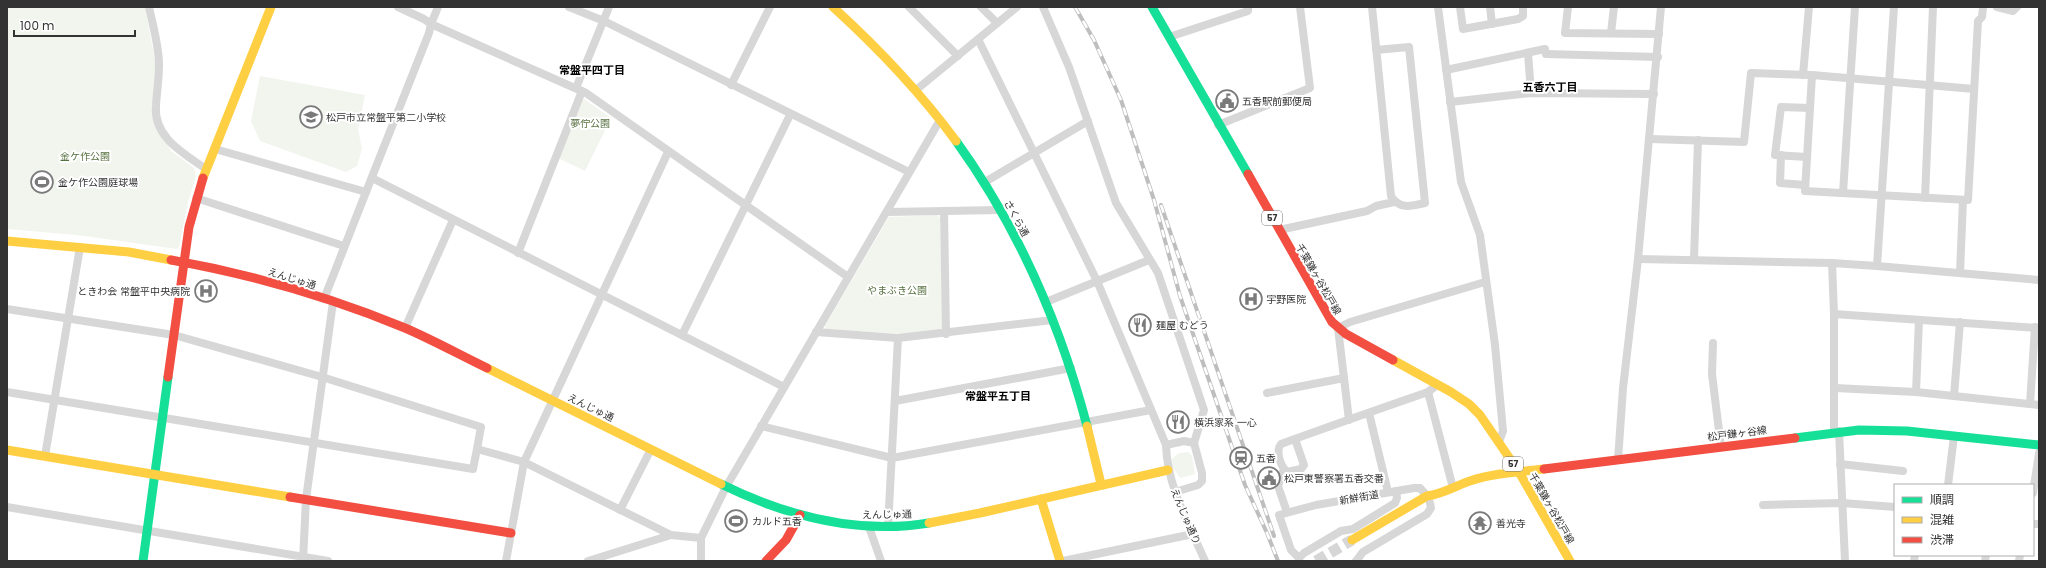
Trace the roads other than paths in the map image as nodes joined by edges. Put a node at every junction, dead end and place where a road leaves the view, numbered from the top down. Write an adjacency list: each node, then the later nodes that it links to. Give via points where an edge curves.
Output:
1 (149, 7): 68 (street, via 159,64 156,106 159,124 164,136 172,145)
2 (271, 7): 63 (street)
3 (398, 7): 33 (street)
4 (438, 7): 33 (street)
5 (569, 7): 31 (street)
6 (609, 7): 31 (street)
7 (770, 7): 48 (street)
8 (833, 7): 52 (street, さくら通, via 868,39)
9 (909, 7): 41 (street)
10 (981, 7): 32 (street)
11 (1017, 7): 32 (street)
12 (1043, 7): 59 (street, via 1064,53)
13 (1152, 7): 37 (street, 千葉鎌ヶ谷松戸線 / 57)
14 (1248, 7): 37 (street, via 1248,12)
15 (1300, 7): 60 (street, via 1310,88)
16 (1372, 7): 39 (street)
17 (1438, 7): 43 (street)
18 (1460, 7): 34 (street, via 1463,29)
19 (1490, 7): 34 (street)
20 (1523, 7): 34 (street, via 1523,16 1518,19)
21 (1568, 7): 35 (street, via 1565,33)
22 (1614, 7): 35 (street)
23 (1662, 7): 36 (street)
24 (1809, 7): 44 (street)
25 (1855, 7): 46 (street)
26 (1894, 7): 47 (street)
27 (1933, 7): 49 (street)
28 (1983, 7): 51 (street, via 1982,17 1978,22)
29 (1997, 7): 30 (street, via 2013,10)
30 (2017, 7)
31 (604, 21): 48 (street); 50 (street)
32 (997, 23): 38 (street)
33 (431, 24): 50 (street); 70 (street)
34 (1492, 24)
35 (1611, 33): 36 (street)
36 (1660, 34): 42 (street)
37 (1169, 37): 60 (street, 千葉鎌ヶ谷松戸線 / 57)
38 (978, 39): 41 (street); 65 (street, えんじゅ通り)
39 (1376, 50): 79 (street, via 1391,196); 79 (street, via 1409,47 1411,53 1425,203 1403,206)
40 (1528, 53): 42 (street); 43 (street); 53 (street)
41 (958, 56): 52 (street)
42 (1658, 57): 54 (street)
43 (1446, 70): 55 (street)
44 (1803, 75): 45 (street); 62 (street, via 1751,74 1744,142)
45 (1812, 75): 46 (street); 56 (street)
46 (1850, 78): 47 (street); 74 (street)
47 (1890, 82): 49 (street); 75 (street)
48 (731, 85): 57 (street)
49 (1929, 85): 51 (street); 77 (street)
50 (579, 89): 64 (street); 89 (street)
51 (1974, 89): 78 (street, via 1968,200)
52 (916, 90): 58 (street, さくら通)
53 (1531, 93): 54 (street); 55 (street)
54 (1654, 94): 61 (street)
55 (1450, 102): 100 (street, via 1461,182 1480,235)
56 (1810, 108): 66 (street, via 1781,107 1775,155); 67 (street)
57 (790, 115): 69 (street); 80 (street)
58 (940, 120): 69 (street); 71 (street, さくら通)
59 (1088, 122): 65 (street); 92 (street, via 1116,203)
60 (1218, 125): 85 (street, 千葉鎌ヶ谷松戸線 / 57)
61 (1650, 139): 62 (street); 90 (street)
62 (1698, 140): 91 (street)
63 (215, 149): 68 (street); 73 (street)
64 (668, 152): 80 (street); 101 (street)
65 (1035, 153): 71 (street); 99 (street, えんじゅ通り)
66 (1781, 155): 67 (street); 72 (street, via 1780,183)
67 (1807, 157): 72 (street)
68 (206, 169): 76 (street)
69 (909, 172): 83 (street)
70 (372, 178): 73 (street); 84 (street)
71 (985, 182): 81 (street, さくら通)
72 (1805, 185): 74 (street, via 1805,191)
73 (366, 192): 87 (street)
74 (1843, 193): 75 (street)
75 (1882, 196): 77 (street); 95 (street)
76 (196, 198): 87 (street); 93 (street)
77 (1925, 198): 78 (street)
78 (1963, 200): 96 (street)
79 (1394, 202): 85 (street, via 1367,211)
80 (746, 205): 97 (street); 116 (street)
81 (1001, 210): 82 (street); 103 (street, さくら通)
82 (944, 211): 83 (street); 114 (street)
83 (887, 212): 97 (street)
84 (454, 220): 89 (street); 110 (street)
85 (1279, 230): 111 (street, 千葉鎌ヶ谷松戸線 / 57, via 1327,314)
86 (7, 241): 88 (street, えんじゅ通)
87 (344, 246): 102 (street)
88 (80, 247): 93 (street, えんじゅ通, via 129,252); 106 (street)
89 (518, 253): 101 (street)
90 (1638, 259): 91 (street); 156 (street, via 1623,388)
91 (1694, 259): 94 (street)
92 (1149, 260): 99 (street); 146 (street, via 1158,273 1204,410)
93 (184, 262): 102 (street, えんじゅ通, via 254,278); 115 (street)
94 (1832, 263): 95 (street); 105 (street)
95 (1877, 266): 96 (street)
96 (1960, 273): 98 (street)
97 (848, 277): 113 (street)
98 (2039, 280)
99 (1097, 281): 103 (street); 135 (street, えんじゅ通り)
100 (1485, 282): 111 (street, via 1350,322); 145 (street, via 1495,345 1503,431)
101 (601, 295): 116 (street); 131 (street)
102 (328, 301): 110 (street, えんじゅ通); 120 (street)
103 (1046, 302): 107 (street, さくら通)
104 (7, 310): 106 (street)
105 (1834, 314): 108 (street); 124 (street)
106 (68, 319): 115 (street); 130 (street)
107 (1053, 320): 114 (street); 119 (street, さくら通)
108 (1919, 320): 109 (street); 127 (street)
109 (1960, 322): 112 (street); 129 (street)
110 (406, 328): 131 (street, えんじゅ通)
111 (1338, 328): 121 (street); 122 (street, 千葉鎌ヶ谷松戸線 / 57)
112 (2037, 328): 133 (street)
113 (816, 332): 117 (street); 123 (street)
114 (946, 334): 117 (street)
115 (174, 335): 120 (street); 137 (street)
116 (682, 335): 123 (street)
117 (898, 338): 132 (street)
118 (1713, 343): 149 (street, via 1712,374)
119 (1071, 368): 132 (street); 139 (street, さくら通)
120 (322, 377): 144 (street); 150 (street, via 481,427)
121 (1344, 378): 128 (street); 138 (street)
122 (1437, 384): 126 (street); 145 (street, 千葉鎌ヶ谷松戸線 / 57, via 1469,404)
123 (784, 387): 140 (street)
124 (1835, 388): 127 (street); 141 (street)
125 (7, 392): 130 (street)
126 (1428, 392): 136 (street); 168 (street)
127 (1916, 392): 129 (street)
128 (1267, 393)
129 (1954, 396): 133 (street)
130 (54, 400): 137 (street); 154 (street)
131 (553, 400): 151 (street, えんじゅ通); 157 (street)
132 (895, 401): 155 (street)
133 (2030, 404): 134 (street)
134 (2039, 405)
135 (1151, 410): 139 (street); 147 (street, えんじゅ通り)
136 (1369, 413): 138 (street); 170 (street)
137 (162, 418): 144 (street); 163 (street)
138 (1349, 420): 143 (street)
139 (1086, 422): 155 (street); 164 (street, さくら通)
140 (761, 426): 155 (street); 167 (street)
141 (1837, 432): 142 (street, 松戸鎌ヶ谷線, via 1884,430); 149 (street, 松戸鎌ヶ谷線); 158 (street)
142 (1954, 436): 148 (street, 松戸鎌ヶ谷線); 165 (street)
143 (1295, 439): 159 (street, via 1279,446 1278,452); 159 (street, via 1304,467 1290,473)
144 (313, 442): 150 (street, via 473,469); 171 (street)
145 (1499, 442): 162 (street, 千葉鎌ヶ谷松戸線 / 57)
146 (1194, 444): 147 (street, via 1184,441); 169 (street, via 1200,462 1202,481 1198,486)
147 (1166, 445): 160 (street, えんじゅ通り)
148 (2039, 445)
149 (1721, 446): 156 (street, 松戸鎌ヶ谷線)
150 (477, 449): 157 (street)
151 (651, 449): 167 (street, えんじゅ通); 178 (street)
152 (7, 450): 154 (street)
153 (2039, 453): 166 (street)
154 (45, 456): 163 (street)
155 (892, 458): 182 (street)
156 (1618, 460): 162 (street, 松戸鎌ヶ谷線)
157 (524, 462): 178 (street); 184 (street)
158 (1840, 464): 161 (street); 174 (street)
159 (1284, 469): 179 (street, via 1278,486)
160 (1168, 470): 164 (street, えんじゅ通); 169 (street, えんじゅ通り)
161 (1903, 471)
162 (1518, 472): 168 (street, 松戸鎌ヶ谷線, via 1485,478); 202 (street, 千葉鎌ヶ谷松戸線 / 57)
163 (154, 474): 171 (street); 183 (street)
164 (1101, 484): 172 (street, えんじゅ通)
165 (1948, 484)
166 (2034, 486)
167 (726, 487): 180 (street, えんじゅ通, via 756,501); 187 (street)
168 (1453, 488): 173 (street, 松戸鎌ヶ谷線)
169 (1175, 492): 185 (street, えんじゅ通り)
170 (1392, 492): 173 (street, 新鮮街道, via 1420,488); 179 (street, 新鮮街道); 190 (street, via 1397,498 1395,503 1353,529 1340,531 1304,553)
171 (306, 499): 184 (street); 189 (street)
172 (1041, 499): 182 (street, えんじゅ通, via 922,524); 198 (street)
173 (1426, 501): 188 (street); 201 (street, via 1431,508 1427,514 1363,552)
174 (1842, 503): 175 (street); 177 (street); 203 (street)
175 (1763, 505)
176 (7, 507): 183 (street)
177 (1894, 507)
178 (620, 510): 186 (street)
179 (1287, 512): 190 (street, via 1279,515 1291,550)
180 (800, 515): 181 (street, えんじゅ通, via 839,524); 196 (street, via 792,532 778,551)
181 (869, 527): 182 (street, えんじゅ通); 197 (street)
182 (888, 527)
183 (148, 531): 189 (street); 191 (street)
184 (511, 533): 193 (street)
185 (1193, 534): 199 (street); 200 (street, えんじゅ通り)
186 (671, 535): 187 (street); 194 (street)
187 (701, 538): 195 (street)
188 (1354, 542)
189 (303, 559): 192 (street)
190 (1299, 560)
191 (143, 561)
192 (328, 561)
193 (506, 561)
194 (588, 561)
195 (701, 561)
196 (766, 561)
197 (882, 561)
198 (1060, 561)
199 (1063, 561)
200 (1205, 561)
201 (1356, 561)
202 (1570, 561)
203 (1845, 561)

